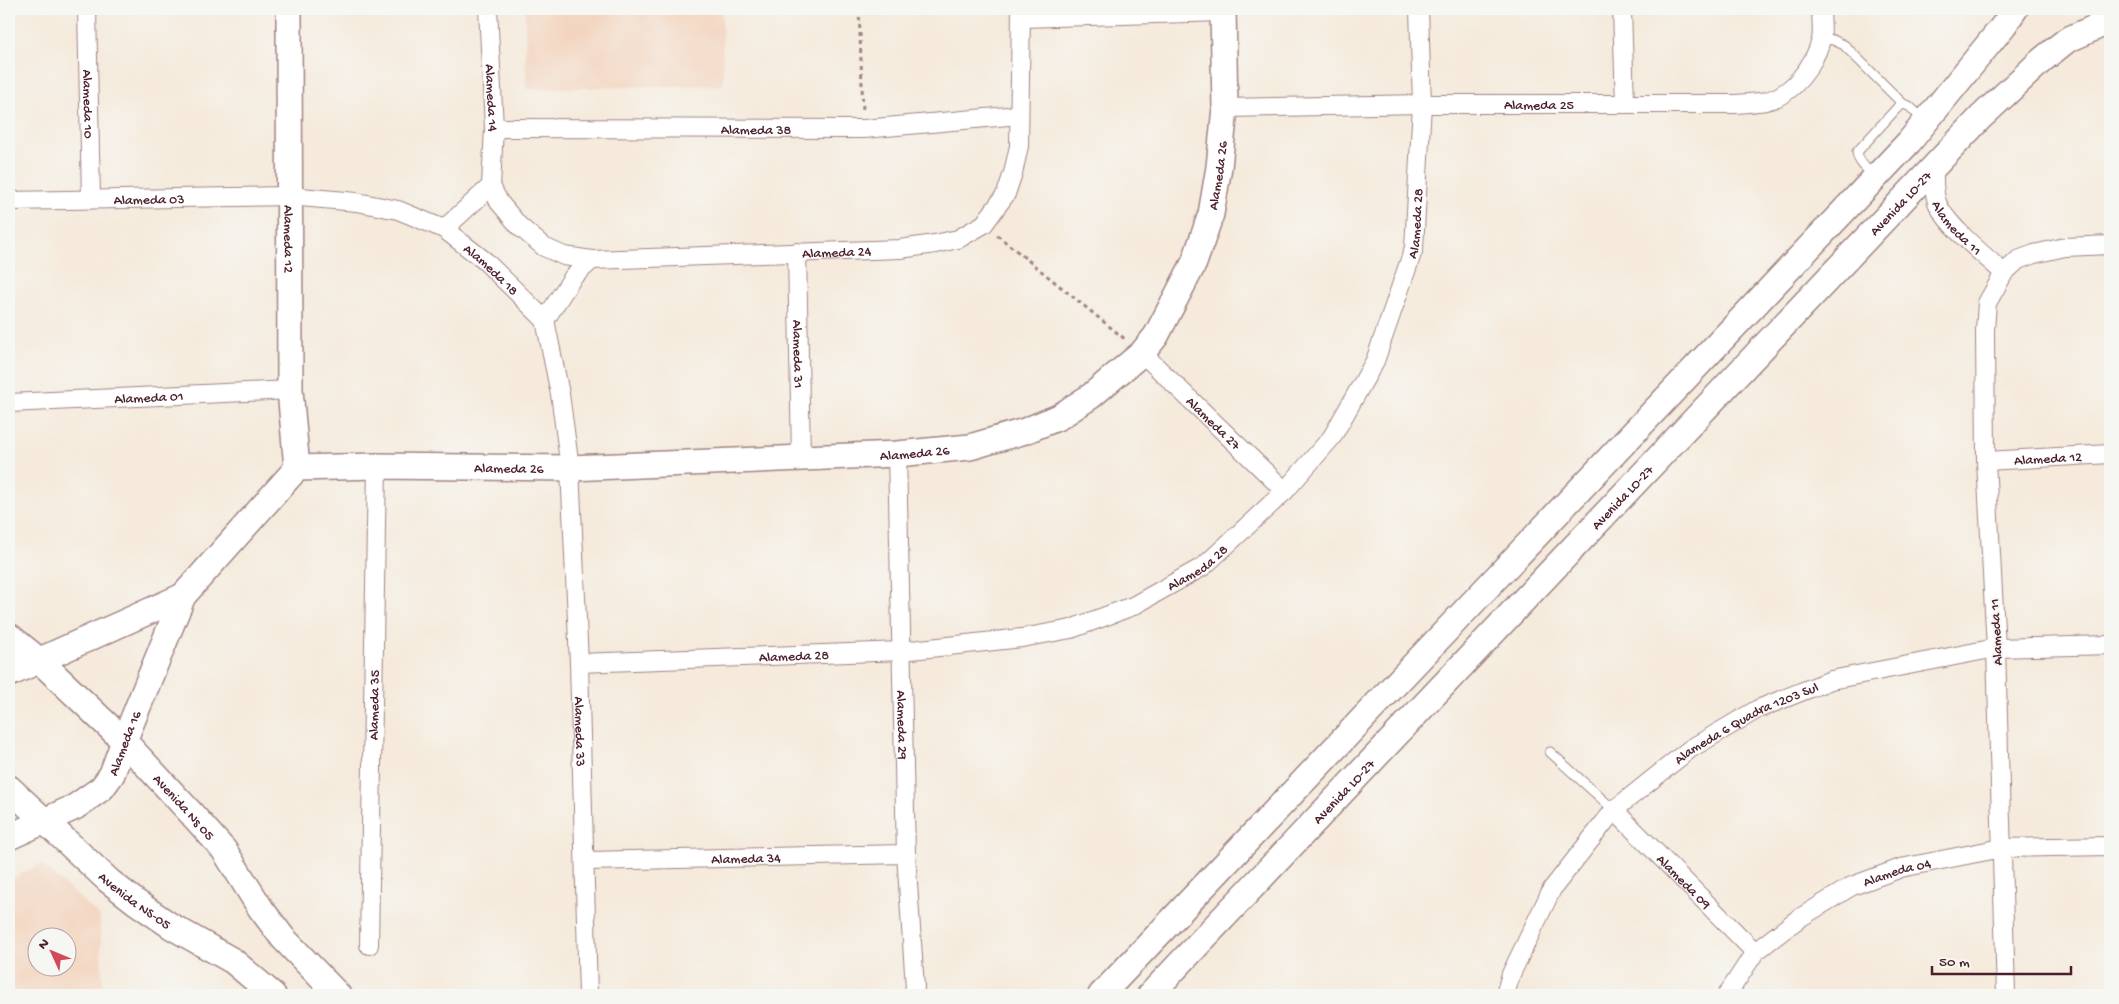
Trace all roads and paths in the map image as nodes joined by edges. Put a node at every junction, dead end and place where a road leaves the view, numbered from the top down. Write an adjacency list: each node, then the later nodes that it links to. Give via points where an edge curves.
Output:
1 (87, 9): 25 (street, Alameda 10)
2 (289, 9): 24 (street, Alameda 12)
3 (488, 9): 19 (street, Alameda 14)
4 (859, 9): 20 (path)
5 (1419, 9): 13 (street, Alameda 28)
6 (1622, 9): 14 (street)
7 (1821, 9): 12 (street)
8 (2014, 9): 18 (street)
9 (1223, 10): 10 (street); 16 (street, Alameda 26)
10 (1022, 14): 17 (street, Alameda 24)
11 (2110, 21): 21 (street, Avenida LO-27, via 2067,40 2042,60)
12 (1822, 38): 14 (street, Alameda 25, via 1801,78 1787,91 1767,101); 15 (lane, via 1844,45)
13 (1422, 104): 14 (street, Alameda 25); 16 (street, Alameda 25); 44 (street, Alameda 28, via 1414,248 1375,361 1332,437)
14 (1625, 104)
15 (1903, 104): 18 (lane); 22 (lane, via 1857,152)
16 (1225, 108): 34 (street, Alameda 26, via 1211,214 1194,263 1175,302 1156,336)
17 (1019, 115): 20 (street, Alameda 38); 27 (street, Alameda 24, via 1013,173 1006,194)
18 (1925, 122): 22 (street)
19 (494, 128): 20 (street, Alameda 38); 23 (street, Alameda 14)
20 (864, 129)
21 (1934, 167): 32 (street, Alameda 11, via 1935,192 1941,211); 70 (street, Avenida LO-27)
22 (1876, 177): 69 (street)
23 (491, 186): 28 (street); 31 (street, Alameda 24, via 499,202 544,247 564,256)
24 (289, 196): 25 (street, Alameda 03); 28 (street, Alameda 18, via 358,202 398,210); 35 (street, Alameda 12)
25 (91, 199): 26 (street, Alameda 03)
26 (9, 201)
27 (984, 224): 30 (street, Alameda 24, via 958,239 935,244 900,249); 34 (path)
28 (444, 229): 33 (street, Alameda 18, via 485,261)
29 (2110, 245): 32 (street, Alameda 11, via 2065,247 2034,254 2018,260)
30 (796, 252): 31 (street, Alameda 24); 39 (street, Alameda 31)
31 (592, 260): 33 (street, via 573,277)
32 (2004, 273): 40 (street, Alameda 11, via 1987,303)
33 (546, 320): 43 (street)
34 (1142, 353): 37 (street, Alameda 26, via 1092,396 1059,417 970,447); 44 (street, Alameda 27)
35 (290, 390): 36 (street, Alameda 01); 42 (street, Alameda 12)
36 (9, 403)
37 (897, 454): 39 (street, Alameda 26); 49 (street, Alameda 29)
38 (2110, 454): 40 (street, Alameda 12)
39 (801, 457): 43 (street, Alameda 26)
40 (1986, 461): 48 (street, Alameda 11)
41 (377, 466): 42 (street, Alameda 26); 43 (street, Alameda 26); 63 (street, Alameda 35)
42 (297, 468): 45 (street, Alameda 16)
43 (570, 468): 51 (street, Alameda 33)
44 (1285, 491): 49 (street, Alameda 28, via 1204,566 1133,606 1071,629 1022,638)
45 (183, 596): 50 (street, Alameda 16); 53 (street, Alameda 16)
46 (9, 636): 50 (street, Avenida Ns 05)
47 (2110, 645): 48 (street, Alameda 6 Quadra 1203 Sul)
48 (1996, 648): 56 (street, Alameda 6 Quadra 1203 Sul, via 1830,680 1758,709 1690,749); 60 (street, Alameda 11)
49 (902, 651): 51 (street, Alameda 28); 61 (street, Alameda 29)
50 (40, 661): 52 (street, Alameda 16); 53 (street, Avenida Ns 05)
51 (579, 663): 62 (street, Alameda 33)
52 (9, 674)
53 (124, 741): 57 (street, Alameda 16, via 112,774 102,788 75,807); 66 (street, Avenida Ns 05, via 224,850 283,938)
54 (1550, 752): 56 (lane)
55 (9, 788): 57 (street, Avenida NS-05)
56 (1614, 810): 64 (street, Alameda 09); 71 (street, Alameda 6 Quadra 1203 Sul, via 1552,889 1511,974)
57 (45, 821): 58 (street, Alameda 16); 65 (street, Avenida NS-05, via 136,902 233,961)
58 (9, 837)
59 (2110, 846): 60 (street, Alameda 04)
60 (2002, 848): 64 (street, Alameda 04, via 1901,868 1852,886 1798,919); 73 (street, Alameda 11)
61 (906, 854): 62 (street, Alameda 34); 68 (street, Alameda 29)
62 (586, 861): 67 (street, Alameda 33)
63 (370, 945)
64 (1755, 952): 72 (street, Alameda 04)
65 (273, 995)
66 (338, 995)
67 (588, 995)
68 (913, 995)
69 (1101, 995)
70 (1150, 995)
71 (1505, 995)
72 (1727, 995)
73 (2006, 995)

